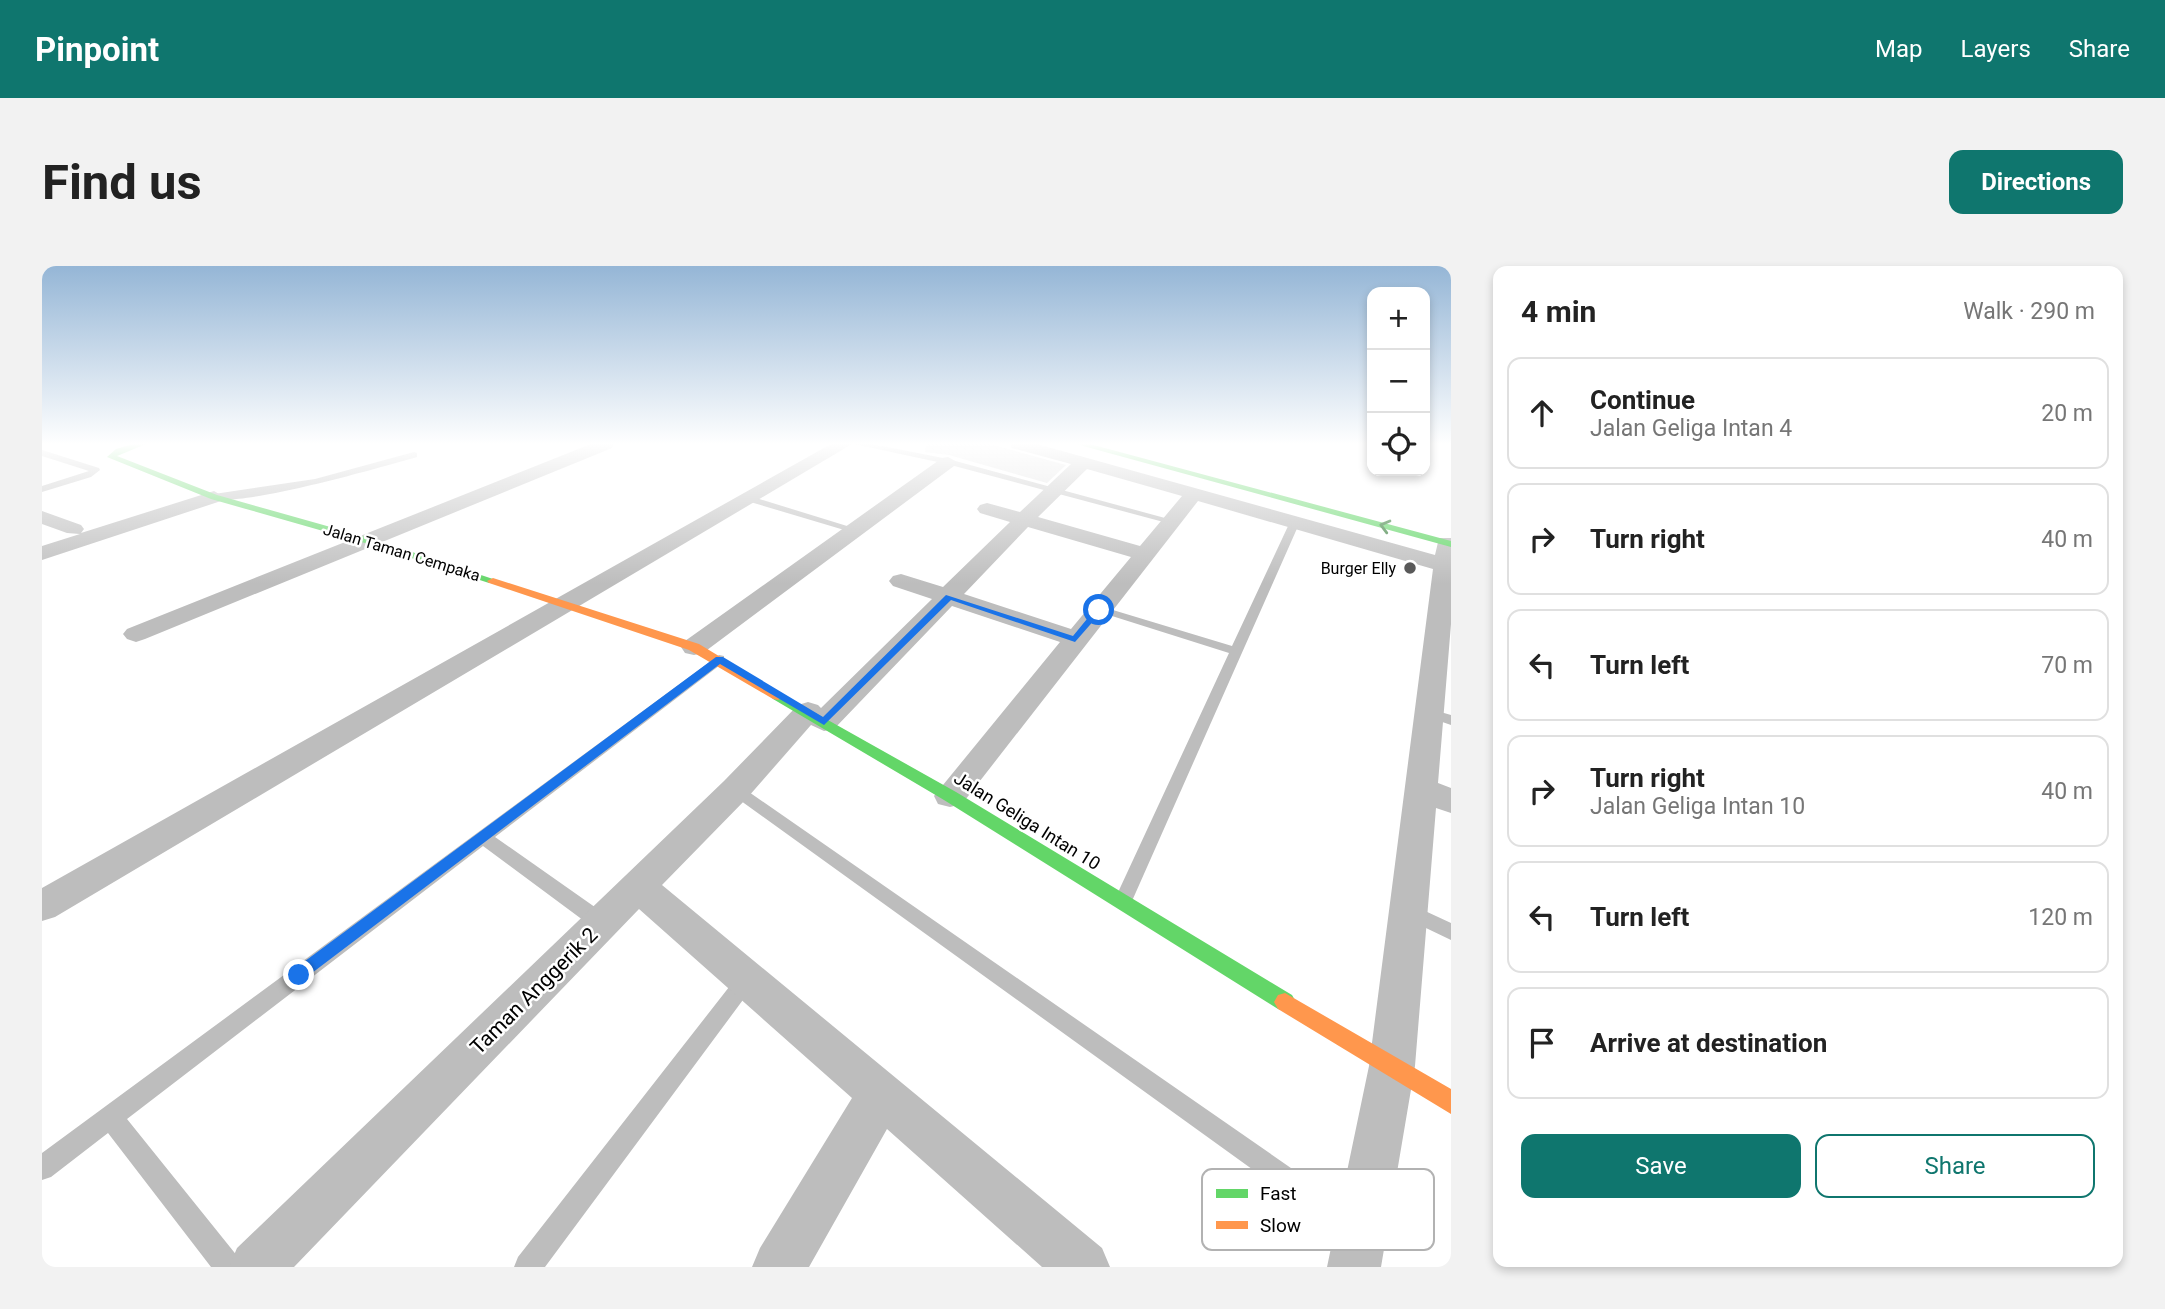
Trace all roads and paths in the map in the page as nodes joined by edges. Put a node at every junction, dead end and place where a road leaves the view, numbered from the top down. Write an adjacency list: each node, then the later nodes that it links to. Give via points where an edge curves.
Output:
1 (198, 491): 12 (main road, Jalan Taman Cempaka)
2 (275, 491): 12 (lane)
3 (492, 491): 21 (street)
4 (764, 491): 13 (street)
5 (909, 491): 20 (street)
6 (1052, 491): 16 (street, Taman Anggerik 2)
7 (1060, 491): 17 (lane)
8 (1182, 491): 11 (street)
9 (1225, 491): 22 (main road, one-way to 9)
10 (1271, 491): 22 (main road)
11 (1193, 495): 17 (street); 18 (street)
12 (214, 497): 21 (main road, Jalan Taman Cempaka); 23 (street)
13 (750, 499): 20 (lane); 27 (street)
14 (987, 509): 16 (street)
15 (42, 517): 19 (street)
16 (1025, 520): 24 (street); 26 (street, Taman Anggerik 2)
17 (1171, 521): 24 (street)
18 (1294, 524): 22 (street); 33 (lane)
19 (74, 529)
20 (855, 530): 32 (street)
21 (369, 541): 27 (main road, Jalan Taman Cempaka); 30 (street)
22 (1449, 550): 28 (street)
23 (42, 553)
24 (1145, 554): 29 (street)
25 (901, 581): 26 (street)
26 (949, 597): 31 (street); 37 (street, Taman Anggerik 2)
27 (567, 604): 32 (main road, Jalan Geliga Intan 10); 44 (street)
28 (1446, 607): 35 (street)
29 (1099, 610): 31 (street); 33 (lane)
30 (136, 634)
31 (1075, 639): 40 (street)
32 (694, 647): 34 (main road, Jalan Geliga Intan 10)
33 (1236, 651): 43 (lane)
34 (719, 659): 37 (main road, Jalan Geliga Intan 10); 41 (lane)
35 (1443, 662): 36 (street)
36 (1440, 716): 39 (street)
37 (816, 717): 38 (street, Taman Anggerik 2); 40 (main road, Jalan Geliga Intan 10)
38 (736, 789): 42 (street, Taman Anggerik 2); 54 (lane)
39 (1437, 795): 45 (street)
40 (950, 796): 43 (main road, Jalan Geliga Intan 10)
41 (482, 836): 46 (lane); 52 (lane)
42 (638, 886): 46 (street, Taman Anggerik 2); 48 (street)
43 (1122, 903): 49 (main road, Jalan Geliga Intan 10)
44 (42, 906)
45 (1410, 912): 47 (lane); 49 (street)
46 (602, 923): 57 (street, Taman Anggerik 2)
47 (1451, 932)
48 (747, 979): 50 (street); 58 (lane)
49 (1391, 1066): 51 (main road, Jalan Geliga Intan 10); 55 (street)
50 (881, 1095): 59 (street); 60 (street, via 1042,1245)
51 (1451, 1102)
52 (110, 1117): 53 (lane); 56 (lane)
53 (42, 1168)
54 (1249, 1169)
55 (1372, 1169)
56 (228, 1267)
57 (256, 1267)
58 (528, 1267)
59 (779, 1267)
60 (1083, 1267)

